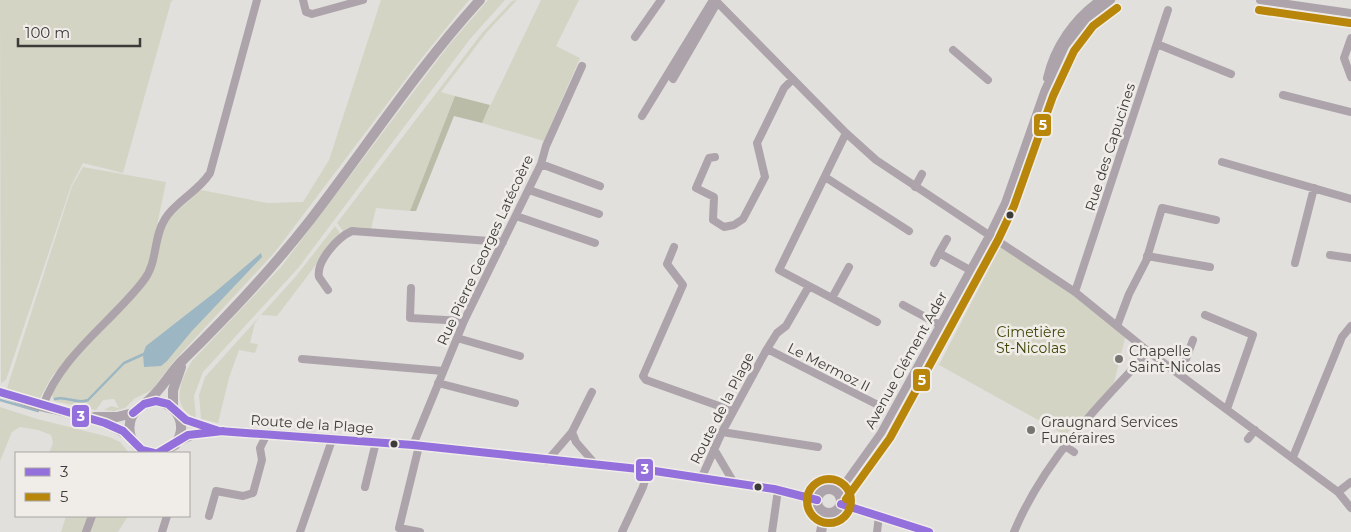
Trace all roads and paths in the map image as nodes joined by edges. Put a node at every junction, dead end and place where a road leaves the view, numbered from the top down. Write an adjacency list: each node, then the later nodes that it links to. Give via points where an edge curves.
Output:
1 (257, 0): 82 (street, via 210,173 202,185 165,218 148,275 56,377)
2 (302, 0): 3 (street, via 306,12 312,14)
3 (363, 0)
4 (480, 0): 71 (street, via 283,254)
5 (661, 0): 12 (street)
6 (1100, 0): 22 (street, via 1082,14 1058,46)
7 (1111, 0): 22 (street, via 1078,28 1065,46)
8 (1260, 0): 11 (street)
9 (715, 1): 19 (street); 20 (street); 25 (street)
10 (1168, 10): 14 (street, Rue des Capucines)
11 (1351, 13)
12 (635, 37)
13 (1351, 38): 18 (street, via 1344,58)
14 (1156, 44): 17 (street); 59 (street, Rue des Capucines)
15 (952, 50): 21 (street)
16 (582, 66): 29 (street, Rue Pierre Georges Latécoère)
17 (1231, 74)
18 (1351, 77)
19 (673, 79)
20 (794, 79): 26 (street); 27 (street, via 784,88 757,143 765,174 743,219 734,225 724,227 712,220 714,197 696,188 709,158)
21 (988, 80)
22 (1044, 92): 41 (street, Avenue Clément Ader)
23 (1283, 95): 24 (street)
24 (1351, 112)
25 (642, 116)
26 (846, 133): 31 (street); 33 (street, via 876,160)
27 (715, 157)
28 (1222, 162): 34 (street)
29 (540, 164): 32 (street); 35 (street, Rue Pierre Georges Latécoère)
30 (922, 174): 33 (street)
31 (825, 177): 40 (street); 56 (street, via 779,270)
32 (600, 186)
33 (915, 187): 41 (street)
34 (1314, 188): 36 (street); 52 (street)
35 (528, 190): 37 (street); 38 (street, Rue Pierre Georges Latécoère)
36 (1351, 198)
37 (599, 214)
38 (516, 216): 43 (street, Rue Pierre Georges Latécoère); 44 (street)
39 (1216, 220): 48 (street, via 1162,208)
40 (909, 231)
41 (990, 236): 55 (street, Avenue Clément Ader); 59 (street)
42 (947, 239): 46 (street)
43 (503, 242): 58 (street, via 352,231 340,238 319,268 319,277); 63 (street, Rue Pierre Georges Latécoère)
44 (595, 243)
45 (674, 247): 86 (street, via 667,264 683,285 643,376 646,380)
46 (939, 253): 50 (street); 55 (street)
47 (1330, 254): 49 (street)
48 (1147, 258): 51 (street); 54 (street); 66 (street)
49 (1351, 258)
50 (934, 263)
51 (1160, 263)
52 (1294, 263)
53 (849, 267): 60 (street)
54 (1210, 267)
55 (970, 270): 65 (street, Avenue Clément Ader)
56 (809, 286): 60 (street); 70 (street, Route de la Plage, via 786,326)
57 (411, 288): 63 (street, via 410,318)
58 (328, 290)
59 (1075, 292): 66 (street)
60 (832, 298): 64 (street)
61 (904, 305): 65 (street)
62 (1205, 315): 84 (street, via 1252,335)
63 (464, 321): 68 (street, Rue Pierre Georges Latécoère)
64 (877, 322)
65 (940, 326): 116 (street, Avenue Clément Ader, via 881,433)
66 (1117, 326): 72 (street)
67 (1351, 326): 106 (street, via 1342,337)
68 (457, 338): 73 (street); 75 (street, Rue Pierre Georges Latécoère)
69 (1193, 340): 76 (street)
70 (767, 349): 83 (street, Le Mermoz II); 86 (street, Route de la Plage)
71 (191, 352): 81 (street); 85 (street, via 176,378 172,396)
72 (1150, 352): 76 (street); 100 (street)
73 (520, 356)
74 (302, 359): 75 (street)
75 (443, 371): 77 (street, Rue Pierre Georges Latécoère)
76 (1180, 375): 84 (street)
77 (438, 383): 80 (street); 99 (street, Rue Pierre Georges Latécoère)
78 (0, 392): 82 (street)
79 (592, 392): 91 (street)
80 (515, 403)
81 (144, 404): 85 (street, Route de la Plage, via 156,401); 87 (street)
82 (43, 406): 88 (street)
83 (880, 406)
84 (1227, 409): 89 (street)
85 (175, 410): 90 (street, Route de la Plage, via 186,420); 97 (street, via 182,426)
86 (733, 411): 92 (street, Route de la Plage)
87 (133, 413): 88 (street, via 117,417); 94 (street, via 129,430)
88 (87, 417): 94 (street)
89 (1255, 430): 95 (street); 106 (street)
90 (219, 431): 93 (street, Route de la Plage); 97 (street, Route de la Plage, via 194,434)
91 (572, 432): 107 (street); 108 (street, via 576,442)
92 (722, 432): 101 (street); 102 (street, Route de la Plage)
93 (267, 434): 96 (street, Route de la Plage); 121 (street, via 260,448 262,460 253,493 243,496 216,491)
94 (132, 438): 104 (street, via 142,450)
95 (1248, 439)
96 (332, 440): 98 (street, Route de la Plage); 127 (street)
97 (178, 441): 103 (street)
98 (376, 442): 99 (street, Route de la Plage); 113 (street)
99 (416, 445): 107 (street, Route de la Plage); 128 (street, Rue Pierre Georges Latécoère, via 399,528)
100 (1065, 446): 105 (street); 134 (street, via 1039,481)
101 (818, 447)
102 (714, 449): 110 (street, Route de la Plage); 112 (street)
103 (170, 451)
104 (150, 452)
105 (1074, 452)
106 (1293, 457): 115 (street)
107 (547, 461): 108 (street, Route de la Plage)
108 (596, 465): 109 (street, Route de la Plage)
109 (648, 470): 110 (street, Route de la Plage); 129 (street)
110 (701, 478): 112 (street, Route de la Plage)
111 (1351, 482): 115 (street)
112 (734, 483): 114 (street, Route de la Plage)
113 (365, 487)
114 (778, 490): 117 (street, Route de la Plage); 130 (street)
115 (1338, 492): 119 (street)
116 (838, 493): 117 (street, via 827,488 820,492); 118 (street)
117 (817, 500): 120 (street)
118 (841, 504): 120 (street, via 835,512); 122 (street)
119 (1351, 508)
120 (825, 513): 131 (street)
121 (209, 516)
122 (879, 516): 132 (street); 133 (street)
123 (92, 517): 125 (street)
124 (167, 517): 126 (street)
125 (86, 532)
126 (162, 532)
127 (300, 532)
128 (420, 532)
129 (622, 532)
130 (772, 532)
131 (821, 532)
132 (877, 532)
133 (928, 532)
134 (1014, 532)

